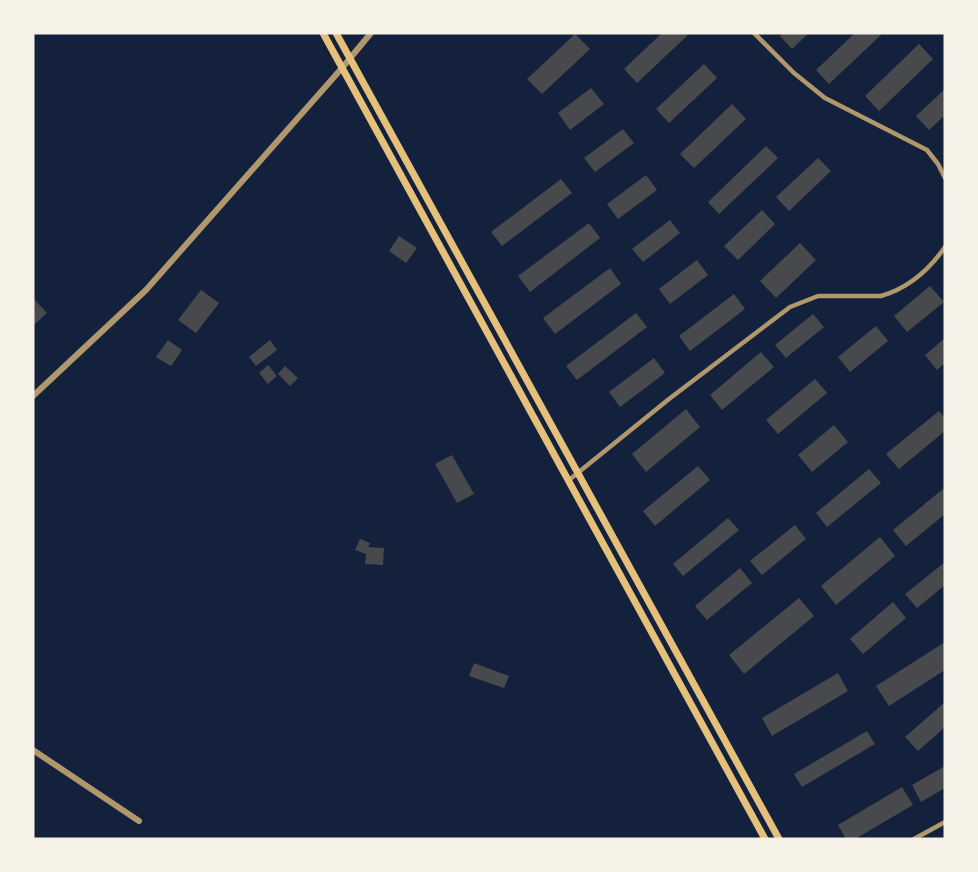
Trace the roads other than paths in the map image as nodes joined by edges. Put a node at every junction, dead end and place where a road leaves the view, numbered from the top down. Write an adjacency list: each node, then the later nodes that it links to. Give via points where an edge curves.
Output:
1 (323, 33): 6 (main road)
2 (336, 33): 5 (main road)
3 (371, 33): 5 (street)
4 (754, 33): 7 (street, via 825,98 927,150)
5 (351, 59): 6 (street); 10 (main road)
6 (342, 68): 9 (street, via 146,290); 11 (main road)
7 (945, 177)
8 (945, 247): 10 (street, via 926,271 891,293 818,296 790,307)
9 (33, 396)
10 (578, 473): 11 (street); 16 (main road)
11 (568, 480): 15 (main road)
12 (33, 750): 13 (street)
13 (139, 821)
14 (945, 822): 17 (street)
15 (765, 839)
16 (779, 839)
17 (914, 839)

